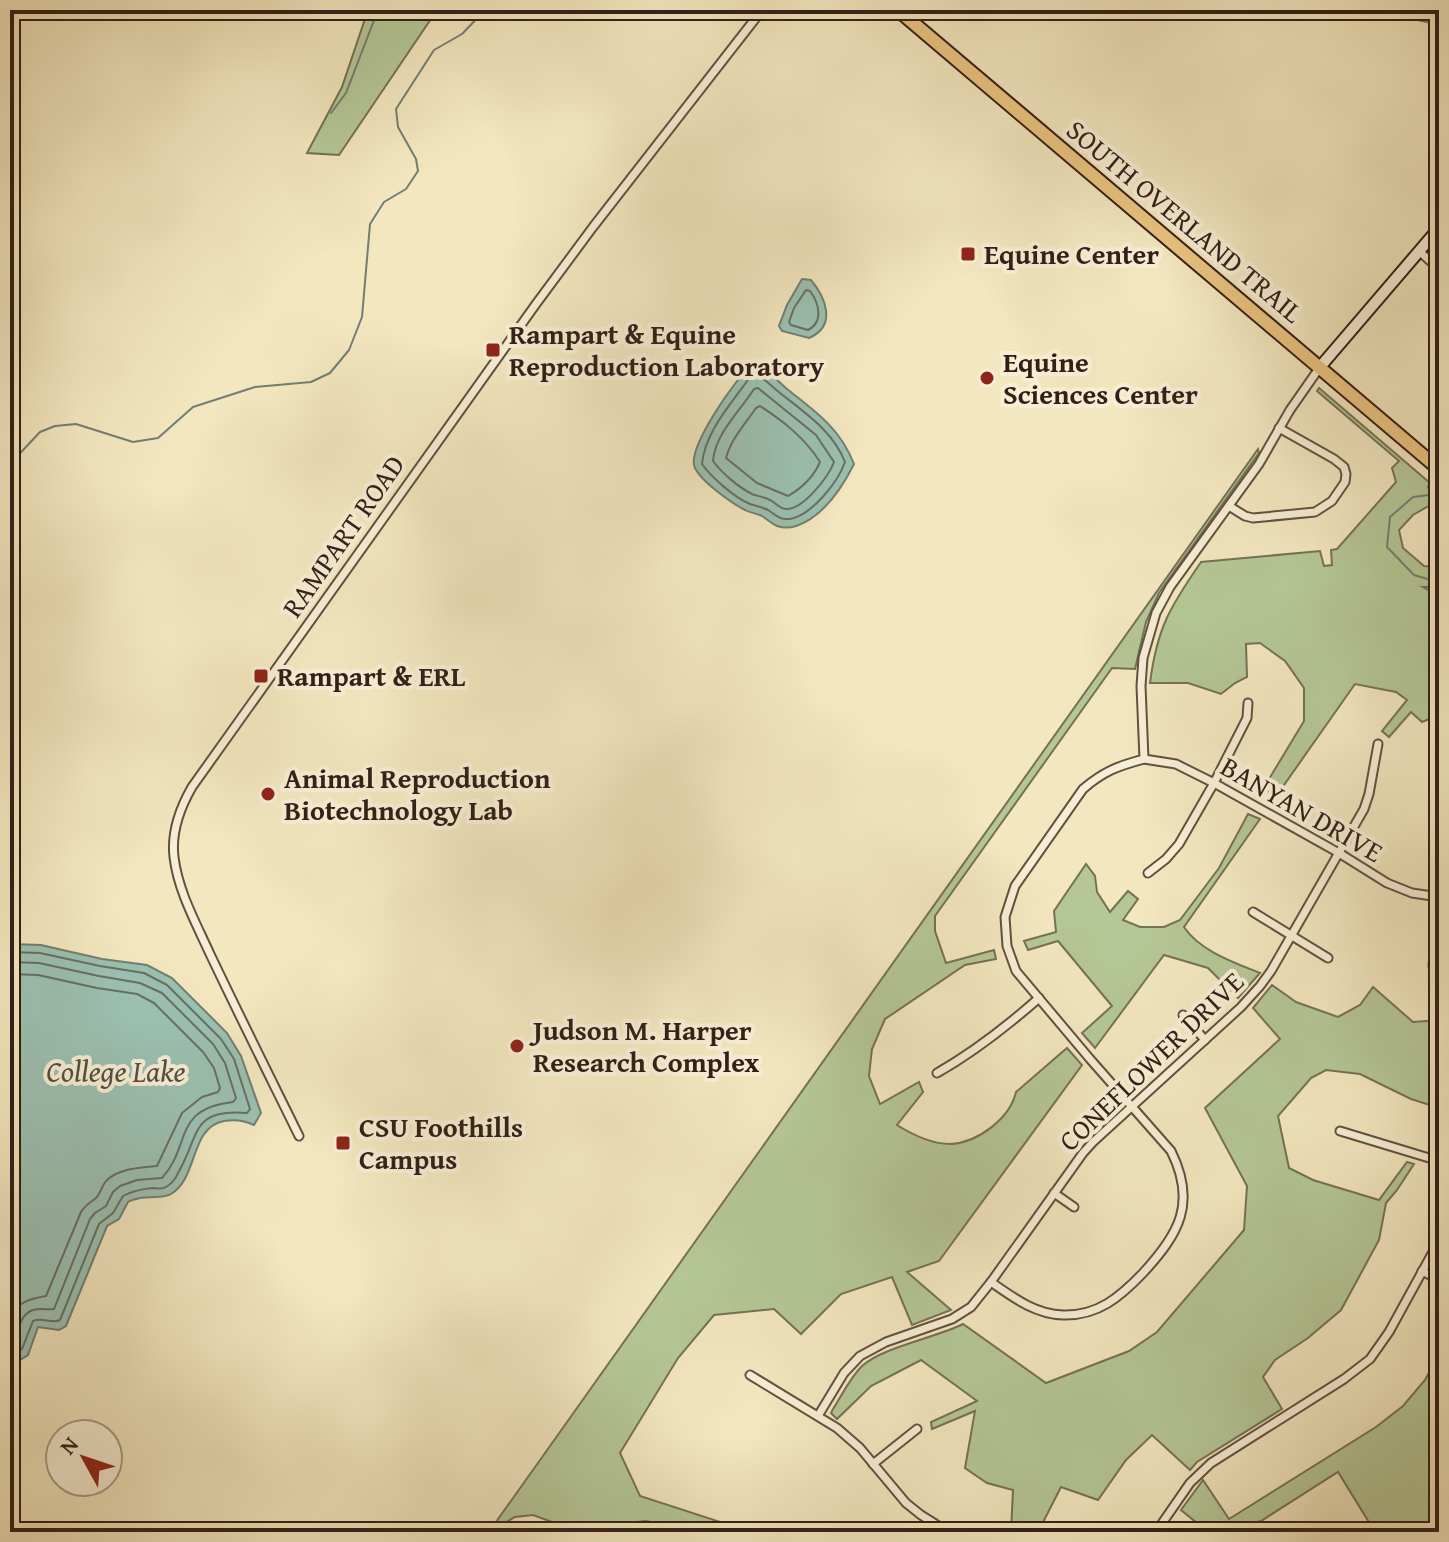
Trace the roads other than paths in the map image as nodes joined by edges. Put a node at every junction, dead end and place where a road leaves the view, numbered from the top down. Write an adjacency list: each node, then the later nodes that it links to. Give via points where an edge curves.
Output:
1 (762, 10): 27 (street, RAMPART ROAD, via 531,311 182,807 174,855 184,896)
2 (898, 10): 6 (main road, SOUTH OVERLAND TRAIL)
3 (1439, 228): 4 (main road)
4 (1419, 251): 5 (street); 6 (main road)
5 (1439, 269)
6 (1320, 367): 7 (street); 8 (main road, SOUTH OVERLAND TRAIL)
7 (1279, 428): 9 (street); 9 (street, via 1344,467 1345,482 1332,501 1315,512 1253,518)
8 (1439, 469)
9 (1229, 506): 12 (street, via 1170,587 1148,635 1141,686)
10 (1248, 703): 13 (street, via 1247,718)
11 (1378, 744): 14 (street, CONEFLOWER DRIVE, via 1364,809)
12 (1144, 759): 13 (street, BANYAN DRIVE, via 1176,764); 21 (street, via 1115,766 1083,789 1015,886 1005,917 1007,946 1016,971)
13 (1214, 783): 14 (street, BANYAN DRIVE); 15 (street, via 1179,844)
14 (1339, 853): 16 (street, BANYAN DRIVE, via 1400,889); 18 (street, CONEFLOWER DRIVE)
15 (1148, 873)
16 (1439, 898): 20 (street)
17 (1253, 912): 18 (street)
18 (1292, 935): 19 (street); 23 (street, CONEFLOWER DRIVE, via 1260,986)
19 (1328, 958)
20 (1433, 966)
21 (1039, 998): 24 (street, via 972,1053); 25 (street)
22 (1183, 1015): 23 (street)
23 (1205, 1040): 25 (street, CONEFLOWER DRIVE)
24 (937, 1073)
25 (1132, 1106): 29 (street, CONEFLOWER DRIVE, via 1083,1153); 34 (street, via 1164,1141 1181,1175 1182,1212 1168,1245 1125,1292 1092,1311 1039,1311)
26 (1340, 1131): 28 (street)
27 (299, 1136)
28 (1439, 1161)
29 (1054, 1193): 30 (street); 34 (street, CONEFLOWER DRIVE)
30 (1074, 1207)
31 (1439, 1241): 32 (street)
32 (1422, 1271): 33 (street); 40 (street, via 1370,1359 1211,1463)
33 (1439, 1280)
34 (991, 1282): 36 (street, CONEFLOWER DRIVE, via 971,1307 952,1319 860,1356)
35 (750, 1375): 36 (street)
36 (818, 1416): 38 (street)
37 (917, 1429): 38 (street)
38 (873, 1464): 39 (street, via 906,1503)
39 (948, 1532)
40 (1156, 1532)

